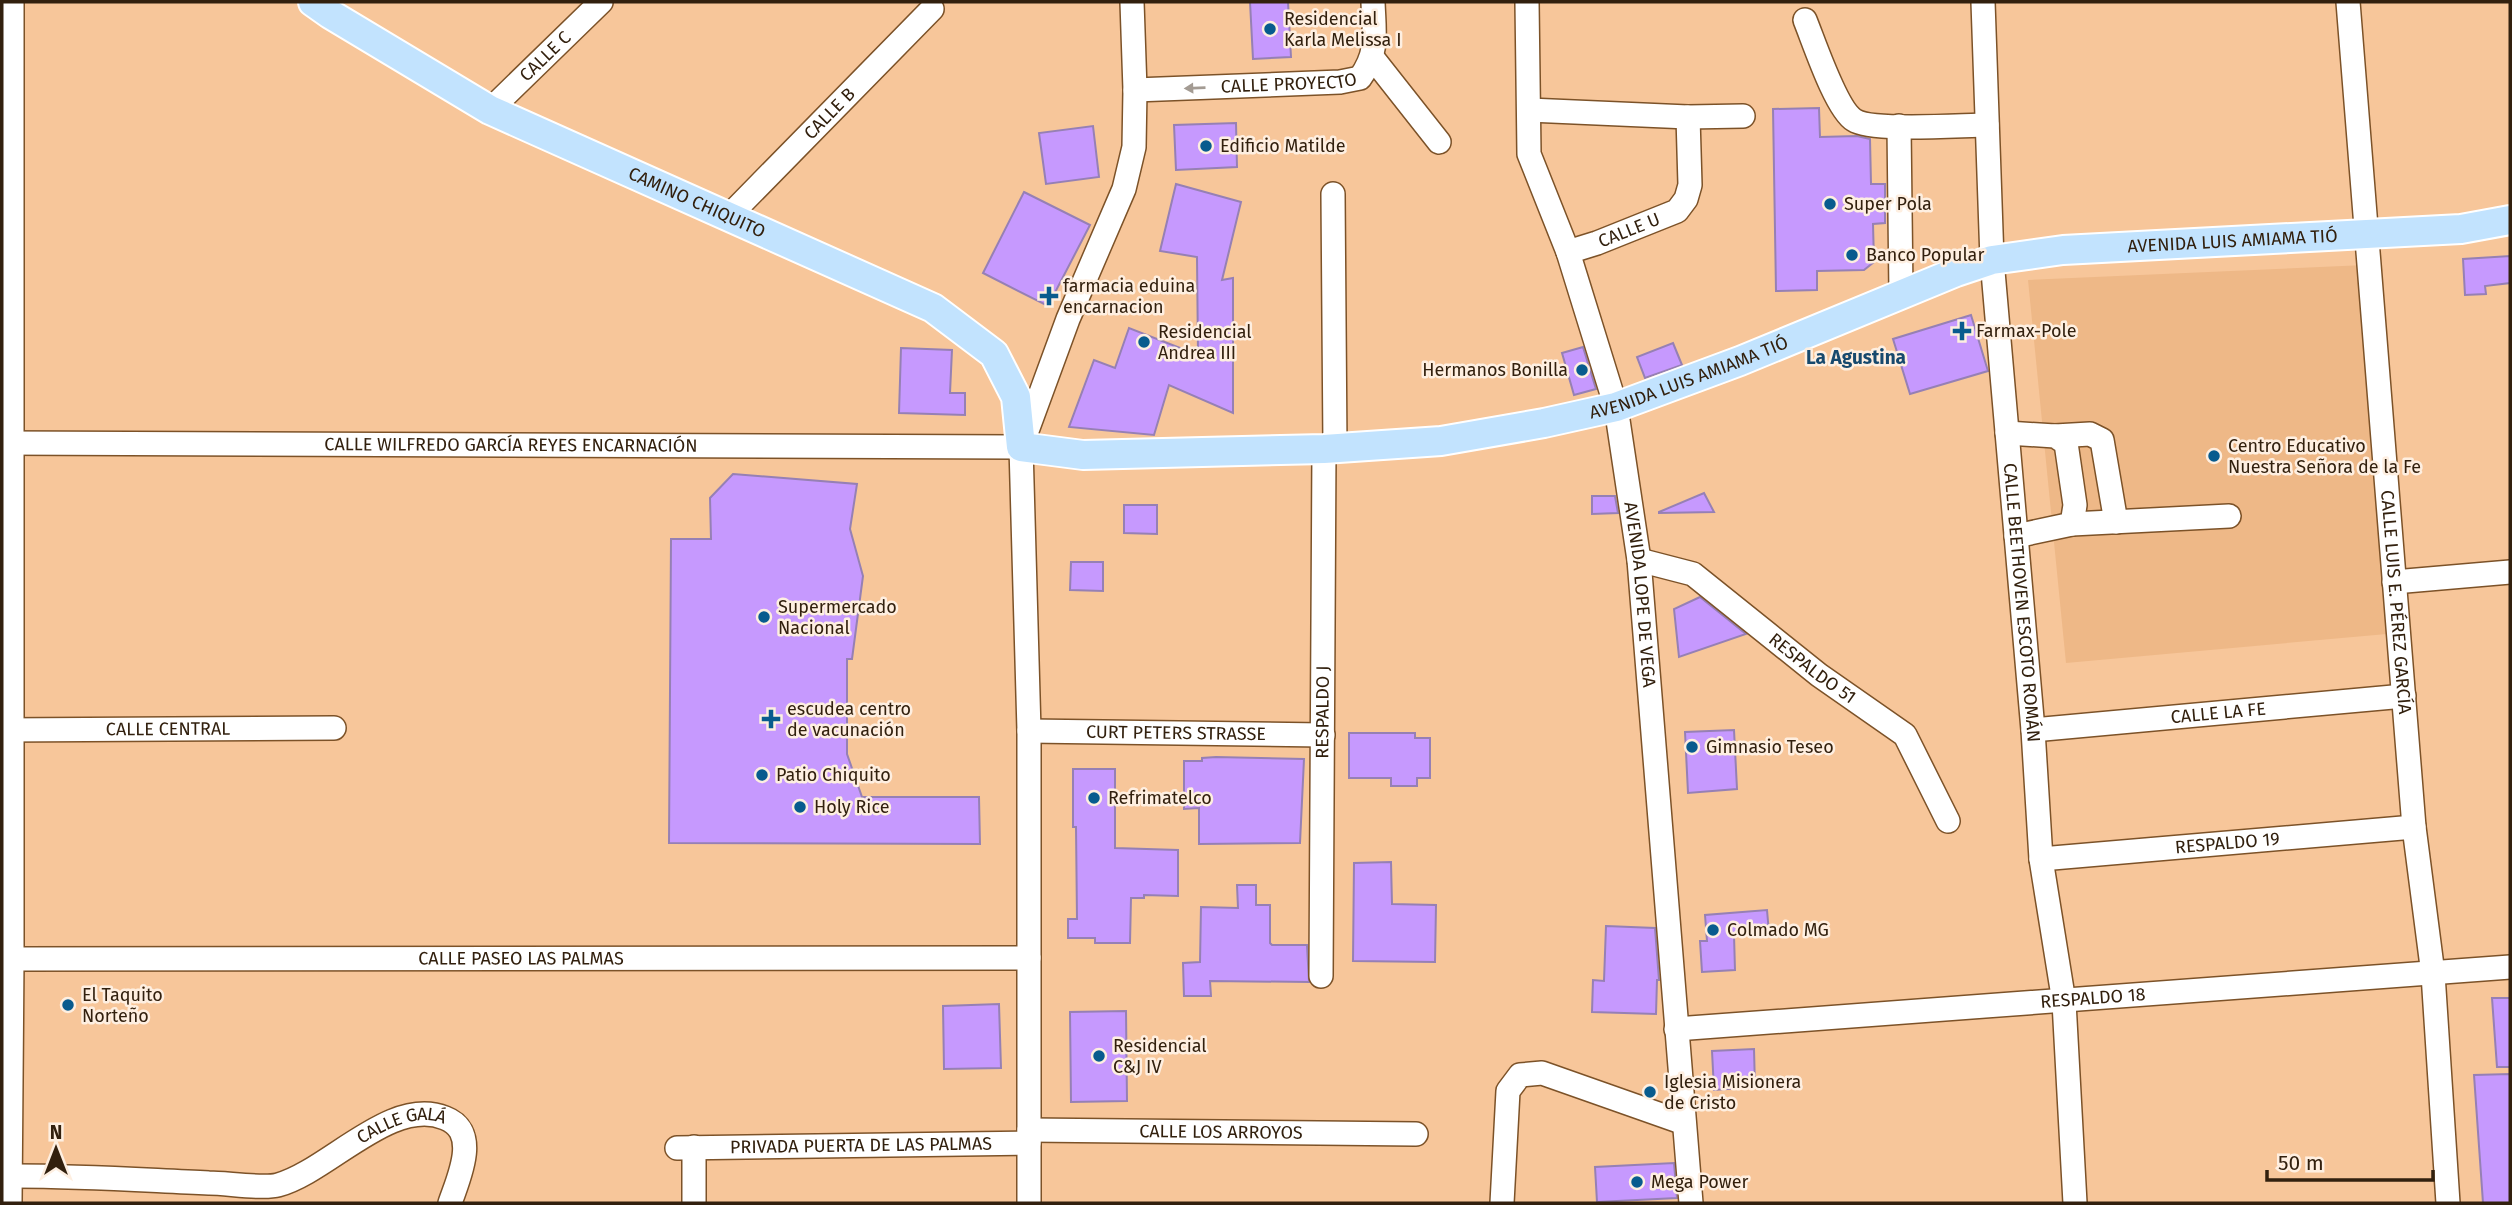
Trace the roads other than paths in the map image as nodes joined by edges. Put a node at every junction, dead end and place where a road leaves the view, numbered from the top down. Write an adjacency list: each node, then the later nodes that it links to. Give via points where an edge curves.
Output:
1 (12, 2): 30 (street)
2 (313, 2): 13 (main road, CAMINO CHIQUITO)
3 (601, 2): 13 (street, CALLE C)
4 (1132, 2): 12 (street)
5 (1373, 2): 11 (street, CALLE PROYECTO)
6 (1527, 2): 14 (street, AVENIDA LOPE DE VEGA)
7 (1983, 2): 17 (street, CALLE BEETHOVEN ESCOTO ROMÁN)
8 (2348, 2): 23 (street, CALLE LUIS E. PÉREZ GARCÍA)
9 (932, 9): 21 (street, CALLE B)
10 (1805, 20): 18 (street, via 1842,107 1855,121)
11 (1372, 57): 12 (street, CALLE PROYECTO, one-way to 12, via 1360,78 1340,82); 19 (street)
12 (1135, 90): 31 (street, via 1133,147 1124,190 1068,319)
13 (490, 110): 21 (main road, CAMINO CHIQUITO)
14 (1529, 110): 16 (street); 24 (street, AVENIDA LOPE DE VEGA, via 1529,154)
15 (1743, 116): 16 (street)
16 (1688, 117): 24 (street, CALLE U, via 1690,185 1677,211)
17 (1987, 125): 18 (street); 25 (street, CALLE BEETHOVEN ESCOTO ROMÁN)
18 (1899, 126): 26 (street)
19 (1439, 142)
20 (1333, 194): 32 (street, RESPALDO J)
21 (728, 217): 31 (main road, CAMINO CHIQUITO, via 933,308 994,354 1016,397)
22 (2510, 219): 23 (main road, AVENIDA LUIS AMIAMA TIÓ, via 2461,229)
23 (2367, 236): 25 (main road, AVENIDA LUIS AMIAMA TIÓ, via 2063,250); 39 (street, CALLE LUIS E. PÉREZ GARCÍA)
24 (1568, 252): 27 (street, AVENIDA LOPE DE VEGA)
25 (1992, 260): 26 (main road, AVENIDA LUIS AMIAMA TIÓ); 28 (street, CALLE BEETHOVEN ESCOTO ROMÁN)
26 (1901, 294): 27 (main road, AVENIDA LUIS AMIAMA TIÓ)
27 (1616, 407): 32 (main road, AVENIDA LUIS AMIAMA TIÓ, via 1441,441); 37 (street, AVENIDA LOPE DE VEGA)
28 (2007, 433): 29 (street); 36 (street, CALLE BEETHOVEN ESCOTO ROMÁN)
29 (2055, 436): 34 (street, via 2090,434 2102,440); 35 (street, via 2066,443 2075,505)
30 (7, 443): 31 (street, CALLE WILFREDO GARCÍA REYES ENCARNACIÓN); 42 (street)
31 (1021, 447): 32 (main road, AVENIDA LUIS AMIAMA TIÓ, via 1083,455); 44 (street)
32 (1329, 448): 45 (street, RESPALDO J)
33 (2229, 516): 34 (street)
34 (2116, 522): 35 (street)
35 (2072, 524): 36 (street)
36 (2016, 536): 43 (street, CALLE BEETHOVEN ESCOTO ROMÁN)
37 (1639, 559): 46 (street, RESPALDO 51, via 1693,574 1819,675 1905,735); 56 (street, AVENIDA LOPE DE VEGA)
38 (2510, 572): 39 (street)
39 (2394, 582): 40 (street, CALLE LUIS E. PÉREZ GARCÍA)
40 (2404, 696): 43 (street, CALLE LA FE); 47 (street, CALLE LUIS E. PÉREZ GARCÍA)
41 (334, 728): 42 (street, CALLE CENTRAL)
42 (7, 730): 49 (street)
43 (2033, 730): 48 (street, CALLE BEETHOVEN ESCOTO ROMÁN)
44 (1028, 731): 45 (street, CURT PETERS STRASSE); 50 (street)
45 (1323, 734): 54 (street, RESPALDO J)
46 (1948, 821)
47 (2414, 827): 48 (street, RESPALDO 19); 53 (street, CALLE LUIS E. PÉREZ GARCÍA)
48 (2041, 859): 55 (street, CALLE BEETHOVEN ESCOTO ROMÁN)
49 (7, 921): 51 (street)
50 (1028, 958): 51 (street, CALLE PASEO LAS PALMAS); 59 (street)
51 (12, 959): 60 (street)
52 (2510, 967): 53 (street, RESPALDO 18)
53 (2433, 974): 55 (street, RESPALDO 18); 69 (street, CALLE LUIS E. PÉREZ GARCÍA)
54 (1321, 976)
55 (2064, 1002): 56 (street, RESPALDO 18); 68 (street, CALLE BEETHOVEN ESCOTO ROMÁN)
56 (1676, 1029): 57 (street, AVENIDA LOPE DE VEGA)
57 (1684, 1123): 66 (street, via 1542,1073 1520,1075 1508,1091); 67 (street, AVENIDA LOPE DE VEGA)
58 (1416, 1134): 59 (street, CALLE LOS ARROYOS)
59 (1028, 1137): 64 (street, PRIVADA PUERTA DE LAS PALMAS, via 685,1147); 65 (street)
60 (6, 1176): 61 (street, CALLE GALÁ); 62 (street)
61 (278, 1194): 63 (street, CALLE GALÁ, via 389,1122 428,1113 448,1119 464,1143 466,1158)
62 (10, 1203)
63 (450, 1203)
64 (694, 1203)
65 (1028, 1203)
66 (1502, 1203)
67 (1691, 1203)
68 (2075, 1203)
69 (2448, 1203)

